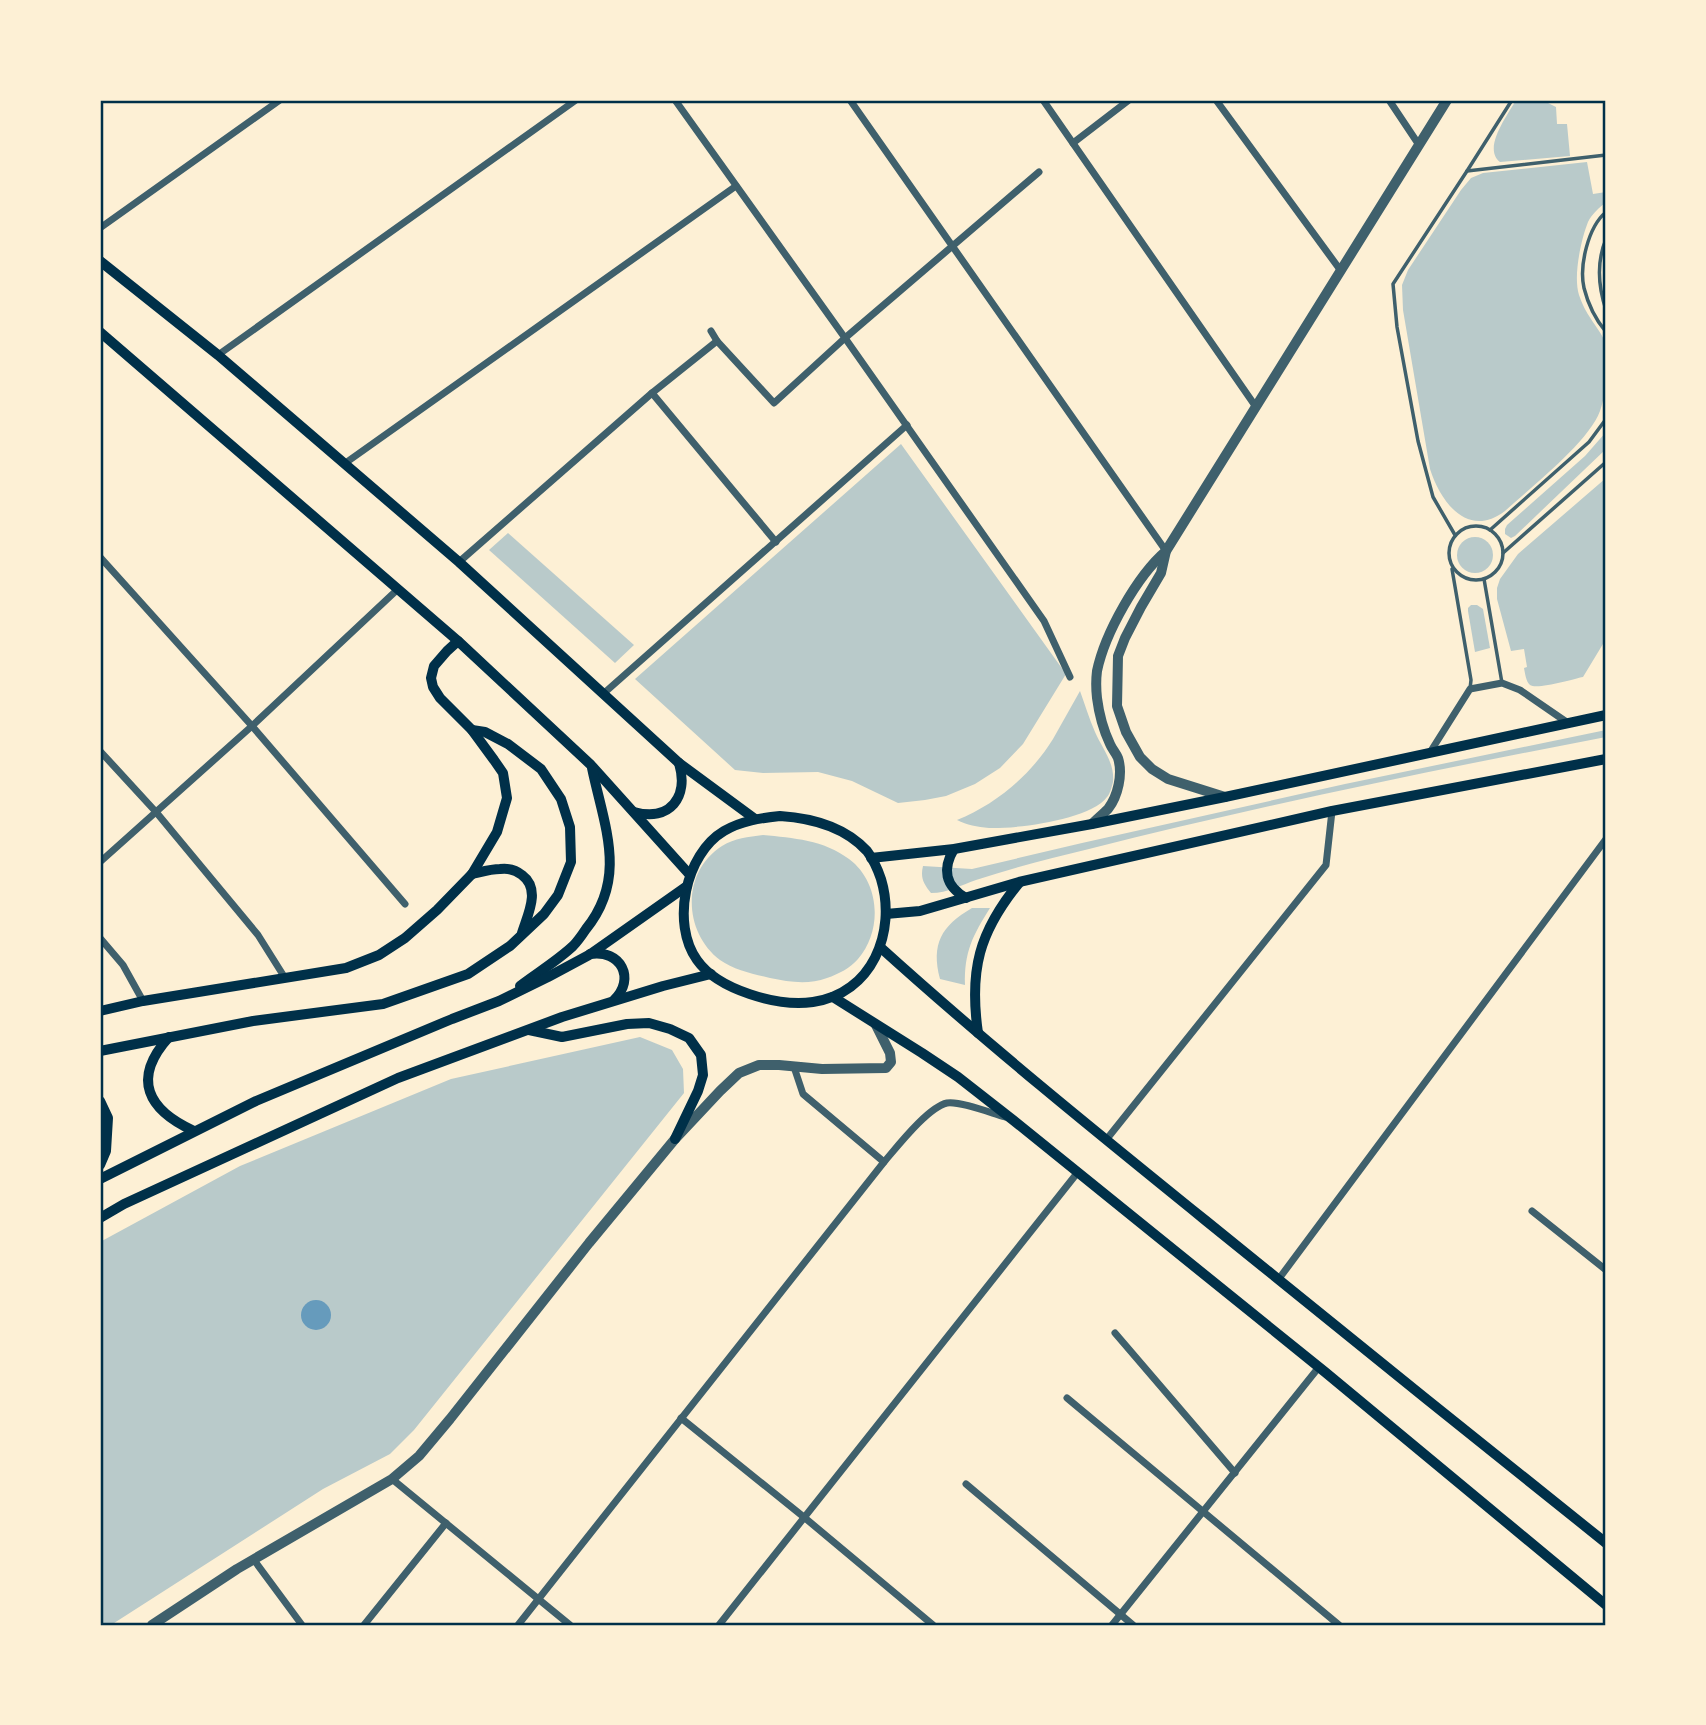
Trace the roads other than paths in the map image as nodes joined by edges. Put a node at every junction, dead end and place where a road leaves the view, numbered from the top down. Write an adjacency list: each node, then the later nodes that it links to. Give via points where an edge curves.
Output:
1 (280, 100): 18 (street)
2 (576, 100): 29 (street)
3 (675, 100): 16 (street)
4 (850, 100): 20 (street)
5 (1043, 100): 11 (street)
6 (1129, 100): 11 (street)
7 (1216, 100): 22 (street)
8 (1389, 100): 12 (street)
9 (1447, 100): 12 (street)
10 (1511, 100): 14 (lane)
11 (1073, 143): 31 (street)
12 (1419, 145): 22 (street)
13 (1606, 155): 14 (lane)
14 (1467, 171): 37 (lane, via 1393,284 1418,441 1433,497)
15 (1039, 172): 20 (street)
16 (736, 186): 27 (street); 35 (street)
17 (1606, 212): 26 (lane, via 1586,248 1583,284)
18 (100, 228)
19 (1606, 239): 23 (lane, via 1598,281)
20 (952, 246): 27 (street); 39 (street)
21 (100, 261): 29 (main road)
22 (1340, 271): 31 (street)
23 (1606, 310)
24 (711, 331): 28 (street)
25 (100, 332): 45 (main road)
26 (1606, 332)
27 (845, 338): 28 (street, via 774,403); 33 (street)
28 (717, 341): 30 (street)
29 (218, 355): 35 (main road)
30 (652, 393): 38 (street); 42 (street)
31 (1256, 407): 39 (street)
32 (1606, 419): 36 (lane, via 1589,442)
33 (907, 425): 38 (street); 47 (street, via 1044,621)
34 (1606, 462): 40 (lane)
35 (344, 464): 42 (main road)
36 (1490, 530): 37 (lane, via 1470,526); 40 (lane, via 1500,540)
37 (1455, 535): 43 (lane, via 1448,550)
38 (776, 542): 50 (street)
39 (1166, 551): 60 (street, via 1161,573 1118,656 1117,706 1126,732 1152,769 1168,779); 65 (street, via 1125,604 1097,673 1101,719 1120,771 1115,798)
40 (1503, 553): 44 (lane, via 1499,568)
41 (100, 558): 53 (street)
42 (459, 562): 50 (main road)
43 (1452, 567): 44 (lane, via 1466,578); 49 (lane)
44 (1484, 579): 48 (lane)
45 (398, 589): 46 (main road); 53 (street)
46 (457, 642): 54 (main road, via 434,666 431,678 440,698); 59 (main road)
47 (1070, 677)
48 (1502, 683): 49 (street); 52 (street)
49 (1471, 689): 56 (street)
50 (603, 694): 58 (main road)
51 (1606, 715): 52 (main road)
52 (1568, 723): 56 (main road)
53 (252, 726): 63 (street); 75 (street)
54 (472, 730): 70 (main road, via 503,774 507,798 497,832); 77 (main road, via 508,744 541,769 561,799 570,827 571,862 558,895)
55 (100, 751): 63 (street)
56 (1429, 754): 60 (main road)
57 (1606, 759): 62 (main road)
58 (679, 764): 61 (main road, via 681,792 673,805 661,813); 64 (main road)
59 (591, 765): 61 (main road); 86 (main road, via 606,829 609,888 595,918 573,946)
60 (1224, 797): 65 (main road)
61 (632, 811): 71 (main road)
62 (1332, 811): 72 (main road); 98 (street, via 1326,865)
63 (156, 812): 69 (street); 82 (street, via 258,935)
64 (755, 819): 68 (main road, via 780,816 824,824 852,838); 71 (main road, via 722,832)
65 (1092, 824): 67 (main road)
66 (1606, 839): 106 (street)
67 (954, 849): 68 (main road); 74 (main road, via 947,871 957,893)
68 (871, 858): 76 (main road, via 885,892)
69 (100, 862)
70 (472, 874): 77 (main road, via 501,869 525,876 532,888 532,902); 82 (main road, via 438,910 379,955 346,968)
71 (690, 874): 73 (main road)
72 (1019, 882): 74 (main road); 90 (main road, via 995,915 979,952 974,1006)
73 (687, 886): 80 (main road); 81 (main road, via 684,905 689,942)
74 (966, 898): 76 (main road, via 920,911)
75 (405, 904)
76 (886, 914): 79 (main road)
77 (521, 935): 91 (main road, via 468,974 383,1004)
78 (100, 938): 85 (street, via 123,965)
79 (880, 947): 83 (main road, via 860,979); 90 (main road)
80 (589, 955): 84 (main road, via 606,954 620,963 624,987); 86 (main road)
81 (710, 974): 83 (main road, via 759,997 790,1002); 84 (main road)
82 (285, 978): 85 (main road)
83 (833, 997): 88 (main road)
84 (614, 1000): 89 (main road)
85 (143, 1001): 87 (main road)
86 (499, 1002): 96 (main road)
87 (100, 1012)
88 (876, 1026): 93 (street, via 890,1053 886,1068); 95 (main road, via 958,1077)
89 (526, 1030): 97 (main road, via 562,1037 649,1023 689,1038 701,1055 703,1075); 104 (main road, via 398,1077)
90 (978, 1033): 98 (main road)
91 (169, 1037): 92 (main road); 96 (main road, via 152,1061 148,1086 162,1111)
92 (100, 1051)
93 (794, 1067): 97 (street, via 759,1065 739,1073); 99 (street, via 803,1094)
94 (100, 1101): 100 (main road, via 108,1118 106,1151)
95 (1013, 1120): 99 (street, via 947,1103 931,1111); 101 (main road)
96 (194, 1131): 102 (main road)
97 (675, 1139): 112 (street, via 450,1419)
98 (1106, 1140): 106 (main road)
99 (884, 1162): 110 (street)
100 (100, 1165)
101 (1078, 1172): 108 (main road); 115 (street)
102 (100, 1180)
103 (1532, 1211): 105 (street)
104 (100, 1218)
105 (1606, 1270)
106 (1278, 1280): 117 (main road)
107 (1115, 1333): 111 (street)
108 (1319, 1367): 111 (street); 120 (main road)
109 (1067, 1398): 114 (street)
110 (681, 1419): 115 (street); 119 (street)
111 (1235, 1473): 114 (street)
112 (392, 1479): 116 (street); 118 (street)
113 (966, 1484): 121 (street)
114 (1203, 1513): 121 (street); 131 (street)
115 (805, 1518): 122 (street); 128 (street)
116 (446, 1523): 119 (street); 125 (street)
117 (1606, 1543)
118 (254, 1560): 123 (street); 124 (street)
119 (538, 1599): 126 (street); 127 (street)
120 (1606, 1605)
121 (1121, 1615): 129 (street); 130 (street)
122 (722, 1624)
123 (152, 1625)
124 (302, 1625)
125 (365, 1625)
126 (518, 1625)
127 (569, 1625)
128 (933, 1625)
129 (1112, 1625)
130 (1133, 1625)
131 (1339, 1625)

